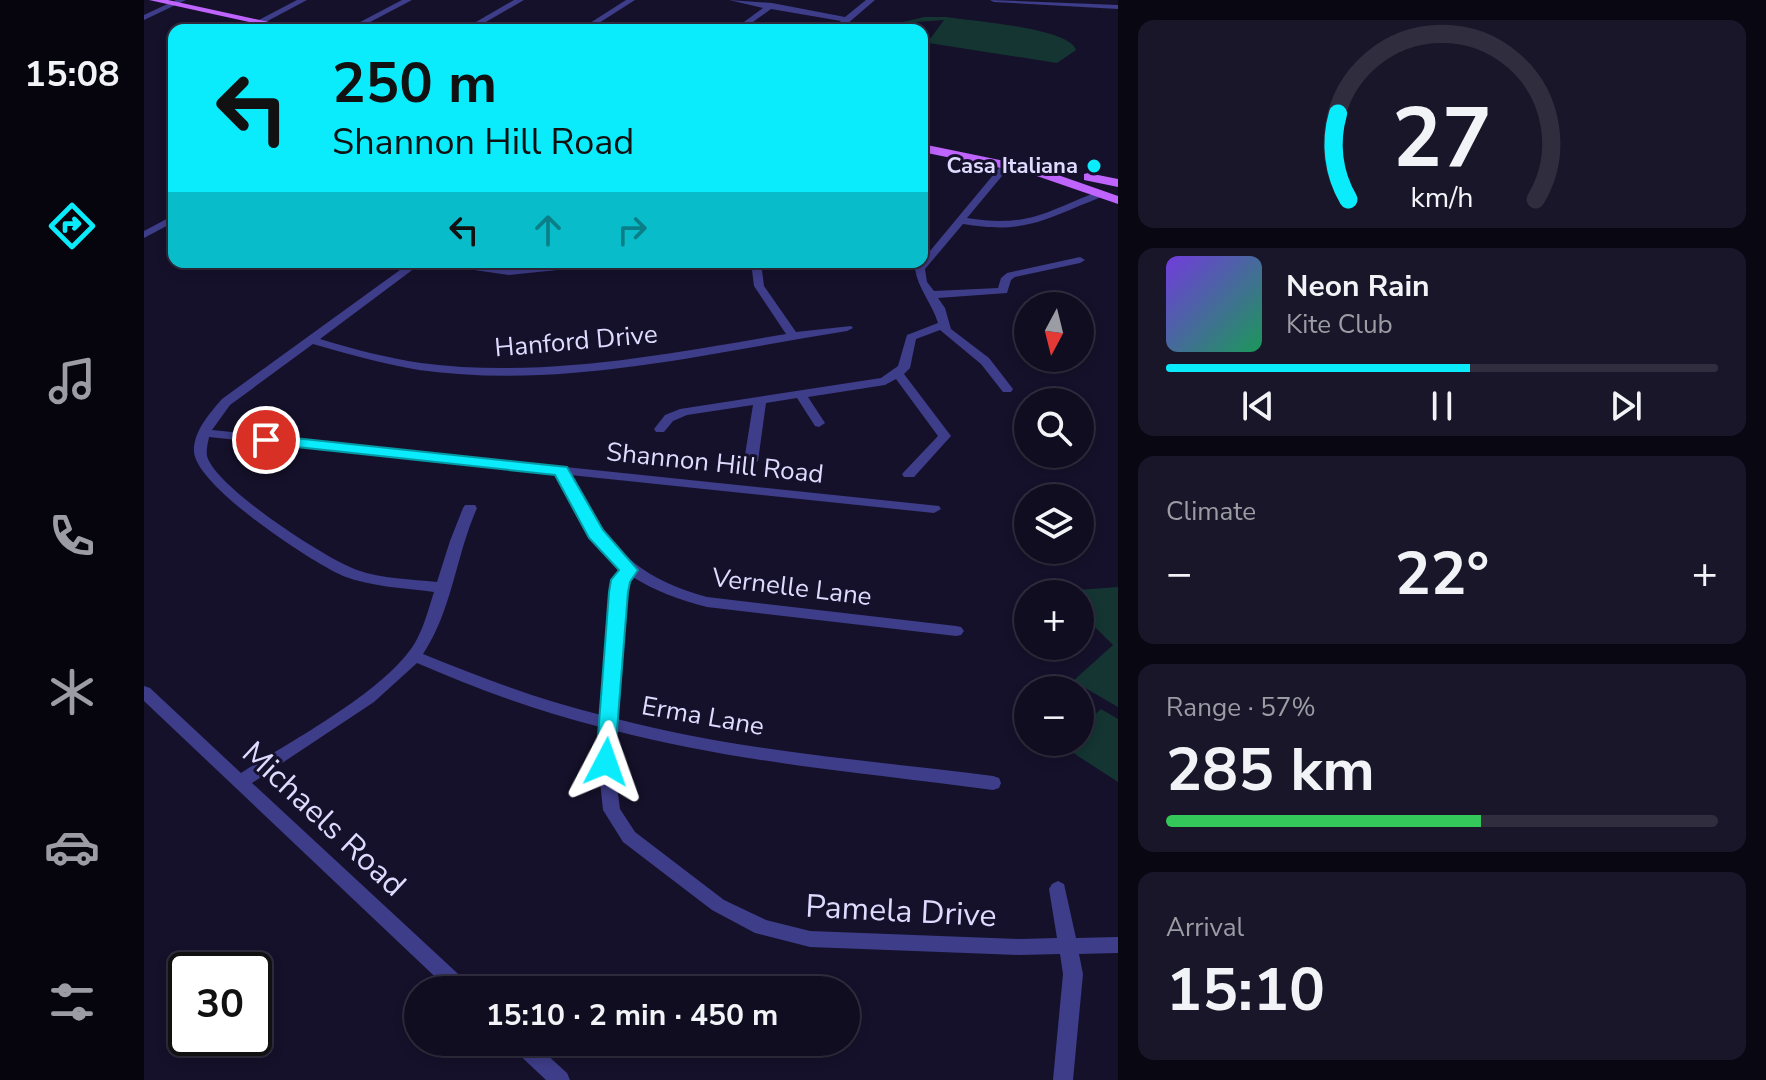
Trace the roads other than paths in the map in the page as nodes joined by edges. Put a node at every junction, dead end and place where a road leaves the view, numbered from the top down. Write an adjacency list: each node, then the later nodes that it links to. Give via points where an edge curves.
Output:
1 (154, 0): 10 (main road)
2 (303, 0): 17 (street)
3 (408, 0): 19 (street)
4 (520, 0): 20 (street)
5 (631, 0): 21 (street)
6 (733, 0): 12 (street)
7 (778, 0): 12 (street)
8 (871, 0): 16 (street)
9 (994, 0): 11 (street)
10 (178, 2): 14 (street); 17 (main road)
11 (1088, 3): 13 (street); 15 (street)
12 (768, 7): 16 (street); 22 (street)
13 (1118, 7)
14 (144, 18)
15 (1092, 18)
16 (847, 20): 23 (street)
17 (259, 22): 18 (main road)
18 (270, 24)
19 (361, 24)
20 (477, 24)
21 (593, 24)
22 (745, 24)
23 (842, 24)
24 (928, 146): 26 (main road)
25 (928, 146): 27 (main road, via 1062,172)
26 (1007, 164): 27 (main road); 28 (street)
27 (1115, 191): 28 (street, via 1028,225 996,227)
28 (959, 220): 31 (street)
29 (168, 221): 30 (street)
30 (144, 235)
31 (928, 259)
32 (1080, 260): 38 (street, via 1011,275 1003,291)
33 (410, 268): 42 (street)
34 (481, 268): 35 (street)
35 (548, 268)
36 (757, 268): 41 (street, via 759,286)
37 (921, 268): 38 (street)
38 (930, 295): 39 (street)
39 (943, 325): 43 (street, via 911,337 906,365); 44 (street, via 952,339 985,361)
40 (847, 328): 41 (street, Hanford Drive)
41 (793, 336): 42 (street, Hanford Drive, via 515,372 403,364)
42 (311, 340): 49 (street, via 226,402)
43 (898, 374): 45 (street, via 869,385); 52 (street, via 945,436)
44 (1007, 389)
45 (801, 395): 46 (street); 47 (street)
46 (760, 401): 48 (street, via 675,415); 50 (street)
47 (819, 423)
48 (660, 429)
49 (204, 433): 51 (street, Shannon Hill Road); 56 (street, via 201,456 211,476 319,558 353,574)
50 (751, 461)
51 (561, 471): 54 (street, Shannon Hill Road); 55 (street, via 596,534)
52 (909, 474)
53 (470, 508): 56 (street)
54 (934, 509)
55 (629, 570): 57 (street, Vernelle Lane, via 668,591 707,602); 60 (street, Pamela Drive, via 618,592)
56 (442, 588): 58 (street)
57 (956, 631)
58 (414, 656): 60 (street, Erma Lane, via 512,698); 61 (street, via 370,695)
59 (144, 692): 61 (street, Michaels Road)
60 (609, 725): 62 (street, Erma Lane, via 700,745); 65 (street, Pamela Drive, via 607,790 619,824 718,905 762,927 838,942)
61 (240, 782): 66 (street, Michaels Road)
62 (993, 783)
63 (1058, 889): 65 (street)
64 (1118, 945): 65 (street, Pamela Drive)
65 (1069, 946): 69 (street, via 1073,974)
66 (447, 976)
67 (534, 1056): 68 (street)
68 (560, 1080)
69 (1063, 1080)

